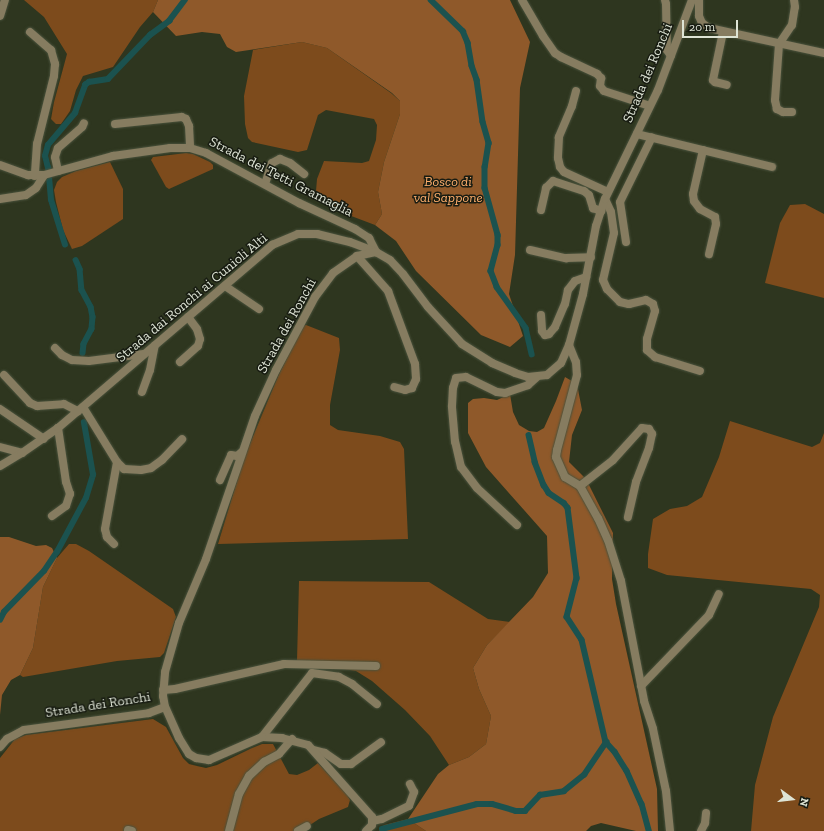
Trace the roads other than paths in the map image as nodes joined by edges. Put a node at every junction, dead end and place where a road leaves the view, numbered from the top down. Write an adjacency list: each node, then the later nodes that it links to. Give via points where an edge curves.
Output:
1 (6, 0): 7 (street)
2 (522, 0): 15 (street, via 555,53 598,74 601,78 600,86 604,91)
3 (664, 0): 12 (street, via 667,50)
4 (692, 0): 12 (street, Strada dei Ronchi)
5 (699, 0): 9 (street, via 699,16 702,23 708,28)
6 (794, 0): 10 (street, via 792,25)
7 (0, 16)
8 (30, 32): 28 (street, via 51,50 55,64 37,144)
9 (723, 32): 10 (street); 13 (street, via 713,80)
10 (779, 44): 11 (street); 16 (street, via 775,100 777,108 783,112)
11 (824, 53)
12 (671, 56): 15 (street, Strada dei Ronchi)
13 (727, 85)
14 (576, 91): 30 (street, via 559,136 560,167 564,172)
15 (650, 106): 19 (street, Strada dei Ronchi)
16 (792, 112)
17 (84, 123): 25 (street, via 58,148 55,157)
18 (115, 124): 21 (street, via 182,117 189,126)
19 (637, 134): 20 (street, Strada dei Ronchi); 30 (street, Strada dei Ronchi)
20 (652, 137): 22 (street, Strada dei Ronchi); 34 (street, via 620,202)
21 (190, 148): 25 (street, Strada dei Tetti Gramaglia, via 170,148 113,156); 29 (street, Strada dei Tetti Gramaglia, via 206,153)
22 (704, 150): 24 (street, Strada dei Ronchi); 37 (street, via 693,194 694,201 700,209 715,217 716,224)
23 (0, 165): 28 (street, Strada dei Tetti Gramaglia)
24 (772, 167)
25 (56, 172): 27 (street, Strada dei Tetti Gramaglia)
26 (304, 174): 29 (street, via 280,159 272,164)
27 (44, 175): 28 (street, Strada dei Tetti Gramaglia); 31 (street, via 36,188 26,196)
28 (35, 176)
29 (265, 184): 36 (street, Strada dei Tetti Gramaglia, via 299,204 355,229 368,238)
30 (606, 196): 33 (street, Strada dei Ronchi); 50 (street, via 614,233 604,280 607,289 620,302 629,304 646,300 652,304 655,311 646,339 647,350 655,357)
31 (0, 199)
32 (541, 210): 33 (street, via 546,188 553,181 584,191 589,195 593,208)
33 (601, 211): 39 (street, Strada dei Ronchi)
34 (626, 242)
35 (530, 250): 39 (street, via 566,258)
36 (376, 252): 38 (street, Strada dei Ronchi); 41 (street, Strada dai Ronchi ai Cunioli Alti, via 317,234 298,234 272,245); 52 (street, via 390,260 462,344 504,368 528,377)
37 (709, 254)
38 (357, 256): 53 (street, via 388,291 414,364 416,379 412,388 404,390); 61 (street, Strada dei Ronchi, via 333,273 315,297 276,370)
39 (591, 257): 40 (street, Strada dei Ronchi)
40 (586, 277): 43 (street, via 575,281 568,290 565,304 549,334 544,335 542,331); 46 (street, Strada dei Ronchi)
41 (225, 286): 42 (street); 44 (street, Strada dai Ronchi ai Cunioli Alti)
42 (259, 309)
43 (541, 315)
44 (188, 317): 45 (street, Strada dai Ronchi ai Cunioli Alti); 49 (street, via 197,329 200,339 198,346)
45 (155, 345): 48 (street, Strada dai Ronchi ai Cunioli Alti); 54 (street)
46 (569, 345): 52 (street, Strada dei Ronchi, via 561,363 547,375); 66 (street, via 576,362 577,375 556,458 565,477)
47 (55, 348): 48 (street, via 62,355 78,360 112,359)
48 (144, 354): 56 (street, Strada dai Ronchi ai Cunioli Alti)
49 (180, 362)
50 (700, 371)
51 (4, 375): 56 (street, via 30,403 37,406 64,404)
52 (537, 377): 69 (street, Strada dei Ronchi, via 528,386 505,393 497,392 466,376 456,378 453,388 455,442 460,467 477,488)
53 (394, 387)
54 (142, 392)
55 (0, 409): 58 (street)
56 (80, 409): 57 (street, Strada dai Ronchi ai Cunioli Alti); 63 (street)
57 (58, 428): 58 (street, Strada dai Ronchi ai Cunioli Alti); 67 (street, via 70,494 66,506)
58 (44, 439): 62 (street, Strada dai Ronchi ai Cunioli Alti)
59 (182, 440): 63 (street, via 151,468 124,469)
60 (0, 446): 62 (street)
61 (242, 452): 65 (street, via 237,456 231,455); 74 (street, Strada dei Ronchi, via 206,559 177,628 165,672)
62 (22, 453): 64 (street, Strada dai Ronchi ai Cunioli Alti)
63 (117, 462): 70 (street, via 105,529 107,537)
64 (0, 466)
65 (220, 480)
66 (580, 486): 68 (street, via 613,460 642,428 649,429 652,434 636,482); 73 (street, via 608,540 620,581)
67 (52, 516)
68 (628, 517)
69 (517, 525)
70 (114, 544)
71 (719, 594): 73 (street, via 709,615)
72 (376, 666): 74 (street, via 284,664)
73 (642, 686): 89 (street, via 666,791)
74 (163, 690): 76 (street, Strada dei Ronchi)
75 (377, 704): 77 (street, via 339,677 312,673)
76 (165, 707): 77 (street, via 179,738 189,754 196,758 209,760); 80 (street, Strada dei Ronchi, via 143,714 24,730 7,739)
77 (262, 737): 78 (street)
78 (292, 739): 81 (street, via 308,744); 87 (street, via 279,754 264,762 249,776 239,794)
79 (381, 742): 81 (street, via 351,764 341,764)
80 (0, 748)
81 (314, 750): 84 (street, via 372,817)
82 (410, 784): 84 (street, via 414,792 409,806)
83 (706, 813): 90 (street)
84 (372, 821): 86 (street)
85 (307, 826): 88 (street)
86 (367, 830)
87 (229, 831)
88 (298, 831)
89 (670, 831)
90 (701, 831)

